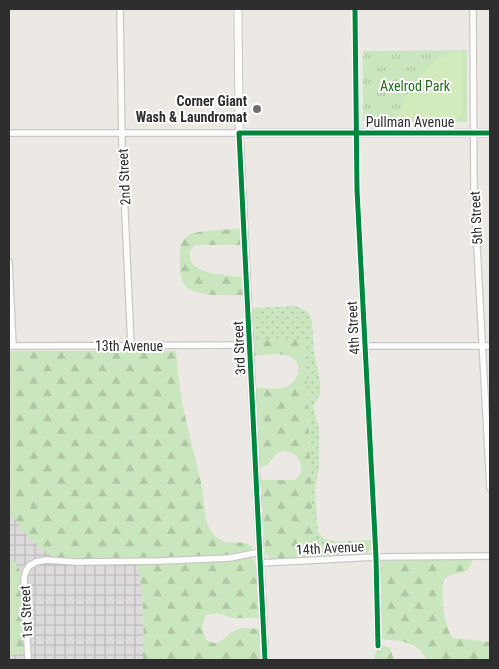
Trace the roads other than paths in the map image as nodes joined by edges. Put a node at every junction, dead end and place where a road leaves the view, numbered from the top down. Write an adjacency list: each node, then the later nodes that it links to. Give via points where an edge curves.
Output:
1 (120, 9): 6 (street, 2nd Street)
2 (238, 9): 7 (street, 3rd Street)
3 (355, 9): 8 (street, 4th Street)
4 (472, 9): 9 (street, 5th Street)
5 (9, 133): 6 (street, Pullman Avenue)
6 (122, 133): 7 (street, Pullman Avenue); 14 (street, 2nd Street)
7 (240, 133): 8 (street, Pullman Avenue); 12 (street, 3rd Street)
8 (356, 133): 9 (street, Pullman Avenue); 15 (street, 4th Street)
9 (474, 133): 10 (street, Pullman Avenue); 16 (street, 5th Street)
10 (490, 133)
11 (9, 262): 13 (street)
12 (250, 345): 14 (street, 13th Avenue); 19 (street, 3rd Street)
13 (11, 346): 14 (street, 13th Avenue)
14 (131, 346)
15 (365, 346): 16 (street); 21 (street, 4th Street)
16 (483, 346): 17 (street); 18 (street, 5th Street)
17 (490, 346)
18 (490, 488)
19 (260, 552): 22 (street, 3rd Street); 24 (street, 1st Street, via 230,558 160,561 40,561 25,573)
20 (490, 556): 21 (street, 14th Avenue)
21 (376, 557): 22 (street, 14th Avenue); 23 (street, 4th Street)
22 (261, 563): 25 (street, 3rd Street)
23 (378, 646)
24 (28, 660)
25 (265, 660)

